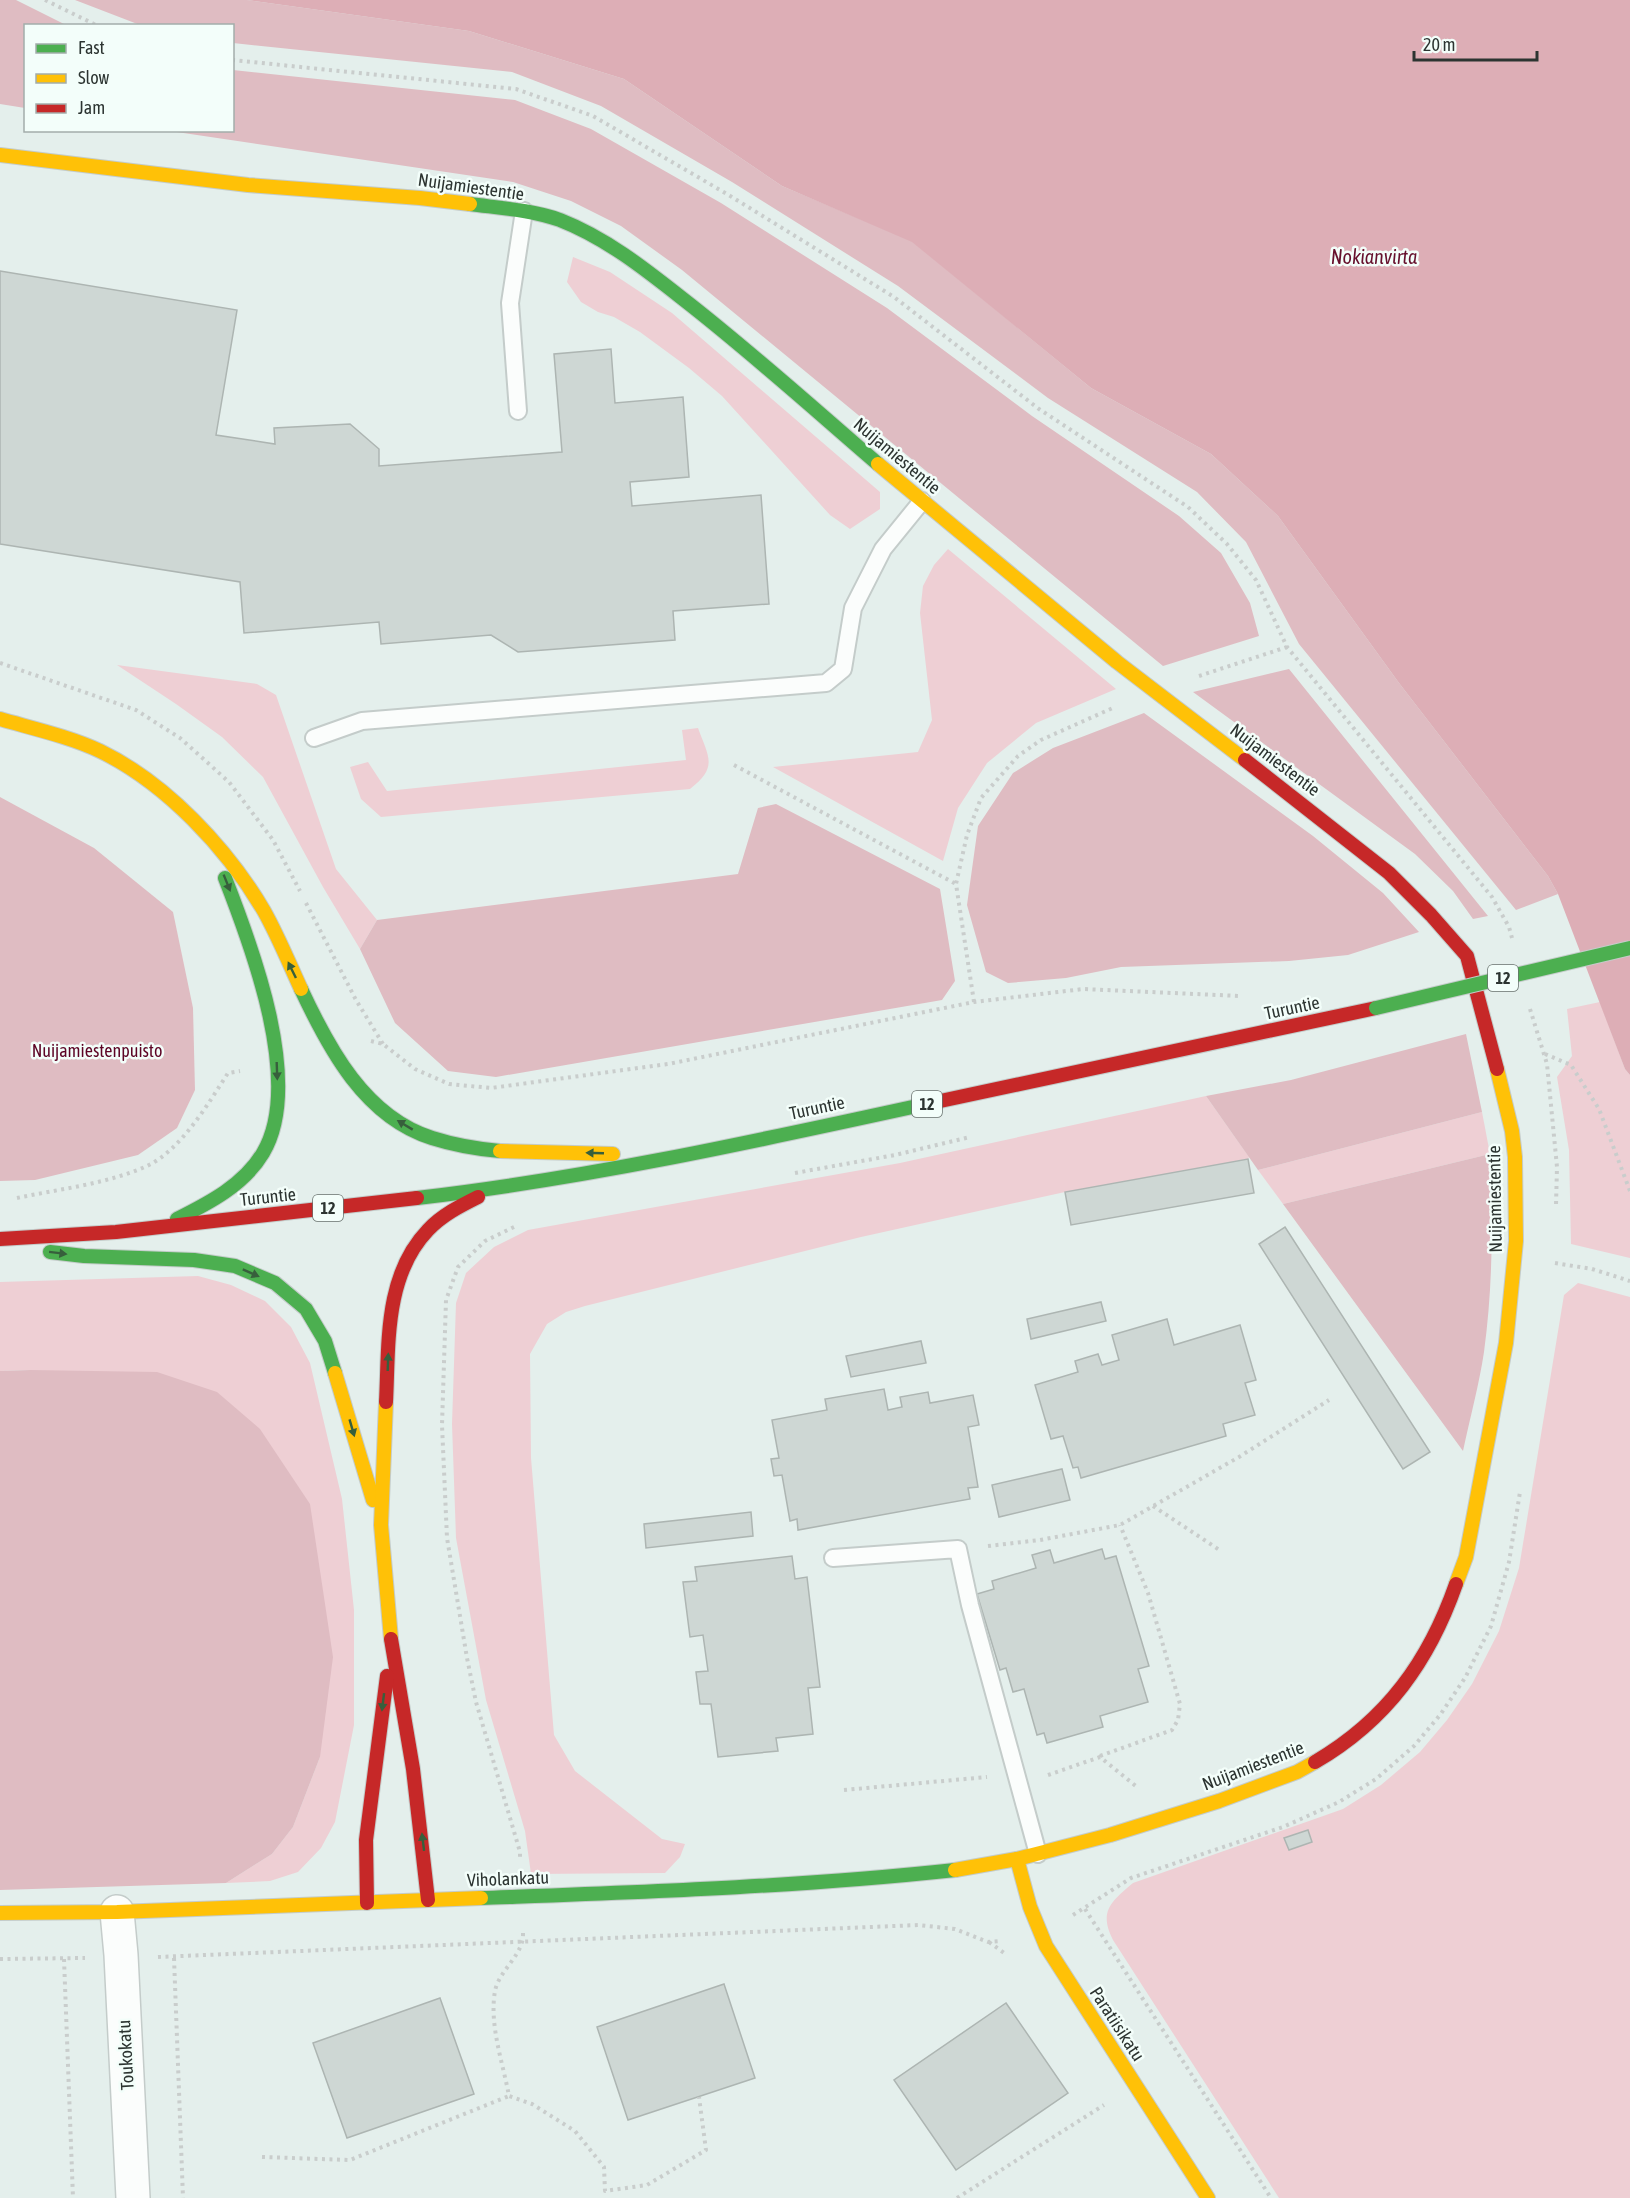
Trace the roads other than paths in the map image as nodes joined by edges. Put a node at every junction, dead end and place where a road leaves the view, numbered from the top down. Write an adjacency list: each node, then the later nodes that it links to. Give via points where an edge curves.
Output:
1 (0, 155): 2 (main road, Nuijamiestentie)
2 (524, 212): 3 (lane, via 510,303); 4 (main road, Nuijamiestentie, via 559,220 597,237 647,271)
3 (518, 411)
4 (922, 501): 6 (lane, via 883,549 853,608 843,669 826,683 362,721); 17 (main road, Nuijamiestentie, via 1118,662 1325,820 1389,873 1431,915 1467,956 1512,1131 1515,1157 1516,1241 1506,1343 1466,1557 1443,1621 1423,1659 1375,1717 1351,1738 1297,1772 1209,1804)
5 (0, 719): 7 (main road, via 102,752 155,785)
6 (314, 738)
7 (204, 830): 9 (main road, one-way to 7, via 496,1150 450,1144 409,1128 377,1106 352,1079 332,1048 266,915); 11 (main road, one-way to 11, via 249,940 269,1015 278,1064 278,1109 270,1140 255,1164 219,1196)
8 (1630, 948): 9 (main road, Turuntie / 12, bridge, via 1179,1051)
9 (675, 1156): 10 (main road, Turuntie / 12)
10 (496, 1189): 11 (main road, Turuntie / 12); 14 (main road, one-way to 10, via 390,1316 396,1285 412,1252 434,1223 458,1206)
11 (159, 1227): 12 (main road, Turuntie / 12)
12 (0, 1239)
13 (0, 1245): 14 (main road, one-way to 14, via 84,1256 194,1260 235,1266 275,1283 306,1309 325,1341)
14 (381, 1525): 16 (main road)
15 (833, 1558): 17 (lane, via 958,1549 969,1605)
16 (391, 1644): 19 (main road, one-way to 16, via 413,1769); 20 (main road, one-way to 20, via 366,1840)
17 (1038, 1854): 18 (main road, Nuijamiestentie)
18 (1017, 1860): 19 (main road, Viholankatu, via 862,1880); 24 (main road, Paratiisikatu, via 1046,1946)
19 (428, 1900): 20 (main road, Viholankatu)
20 (367, 1903): 22 (main road, Viholankatu)
21 (0, 1912): 22 (main road, Viholankatu)
22 (117, 1912): 23 (street, Toukokatu)
23 (133, 2198)
24 (1208, 2198)

